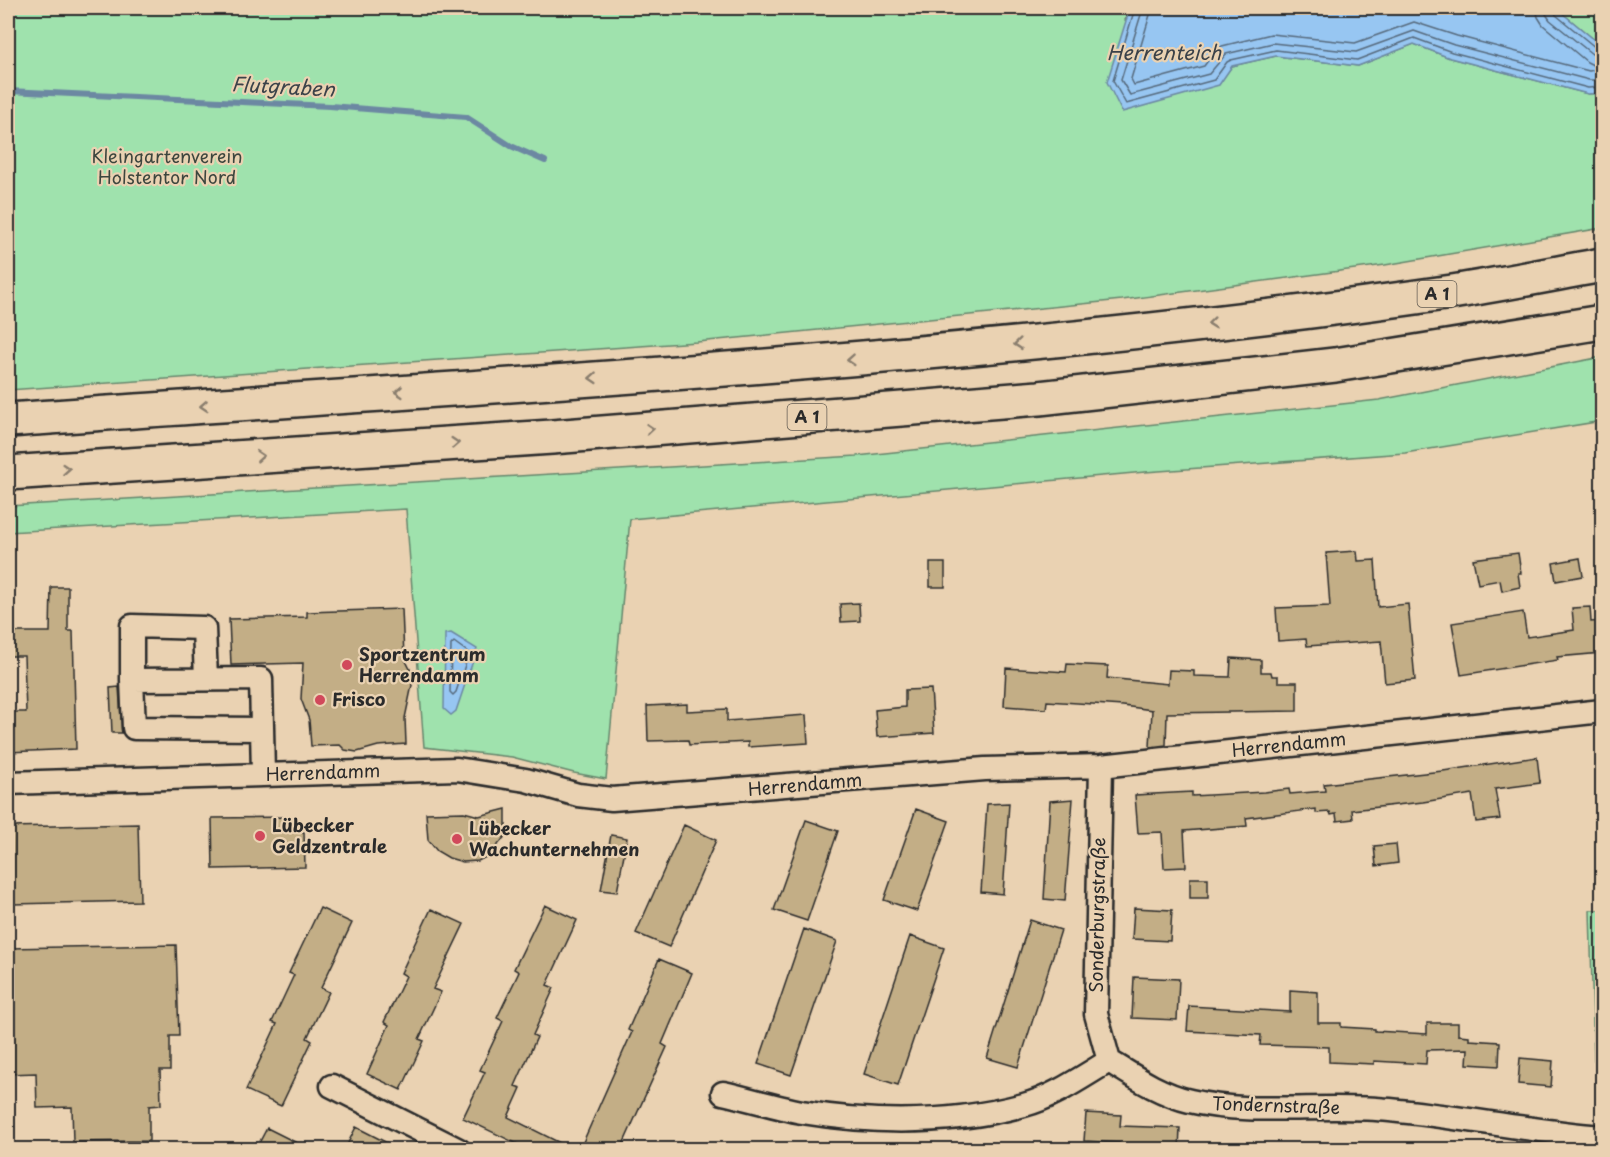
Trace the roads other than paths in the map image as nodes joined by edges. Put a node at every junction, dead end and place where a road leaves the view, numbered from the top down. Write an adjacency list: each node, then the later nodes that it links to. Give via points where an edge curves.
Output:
1 (1602, 243): 3 (highway)
2 (1602, 265): 3 (highway, A 1, via 1456,291)
3 (1270, 316): 5 (highway, A 1, one-way to 5, via 909,355)
4 (1602, 321): 6 (highway, A 1, one-way to 4, via 552,437 1039,398 1335,366)
5 (8, 420)
6 (8, 473)
7 (206, 679): 8 (street); 8 (street, via 204,628 132,626); 10 (street, via 261,679)
8 (132, 680): 10 (street, via 134,728)
9 (1602, 711): 11 (street, Herrendamm)
10 (262, 729): 12 (street)
11 (1101, 766): 12 (street, Herrendamm, via 985,770 612,799 457,769); 14 (street, Sonderburgstraße, via 1096,1014)
12 (263, 775): 13 (street, Herrendamm)
13 (8, 783)
14 (1109, 1062): 16 (street, via 1025,1105 936,1118 878,1121 801,1112); 18 (street, Tondernstraße, via 1151,1087 1190,1101 1229,1106 1388,1110)
15 (332, 1086): 19 (street)
16 (723, 1093)
17 (1602, 1137): 18 (street, Tondernstraße, via 1561,1134)
18 (1529, 1139)
19 (459, 1149)

